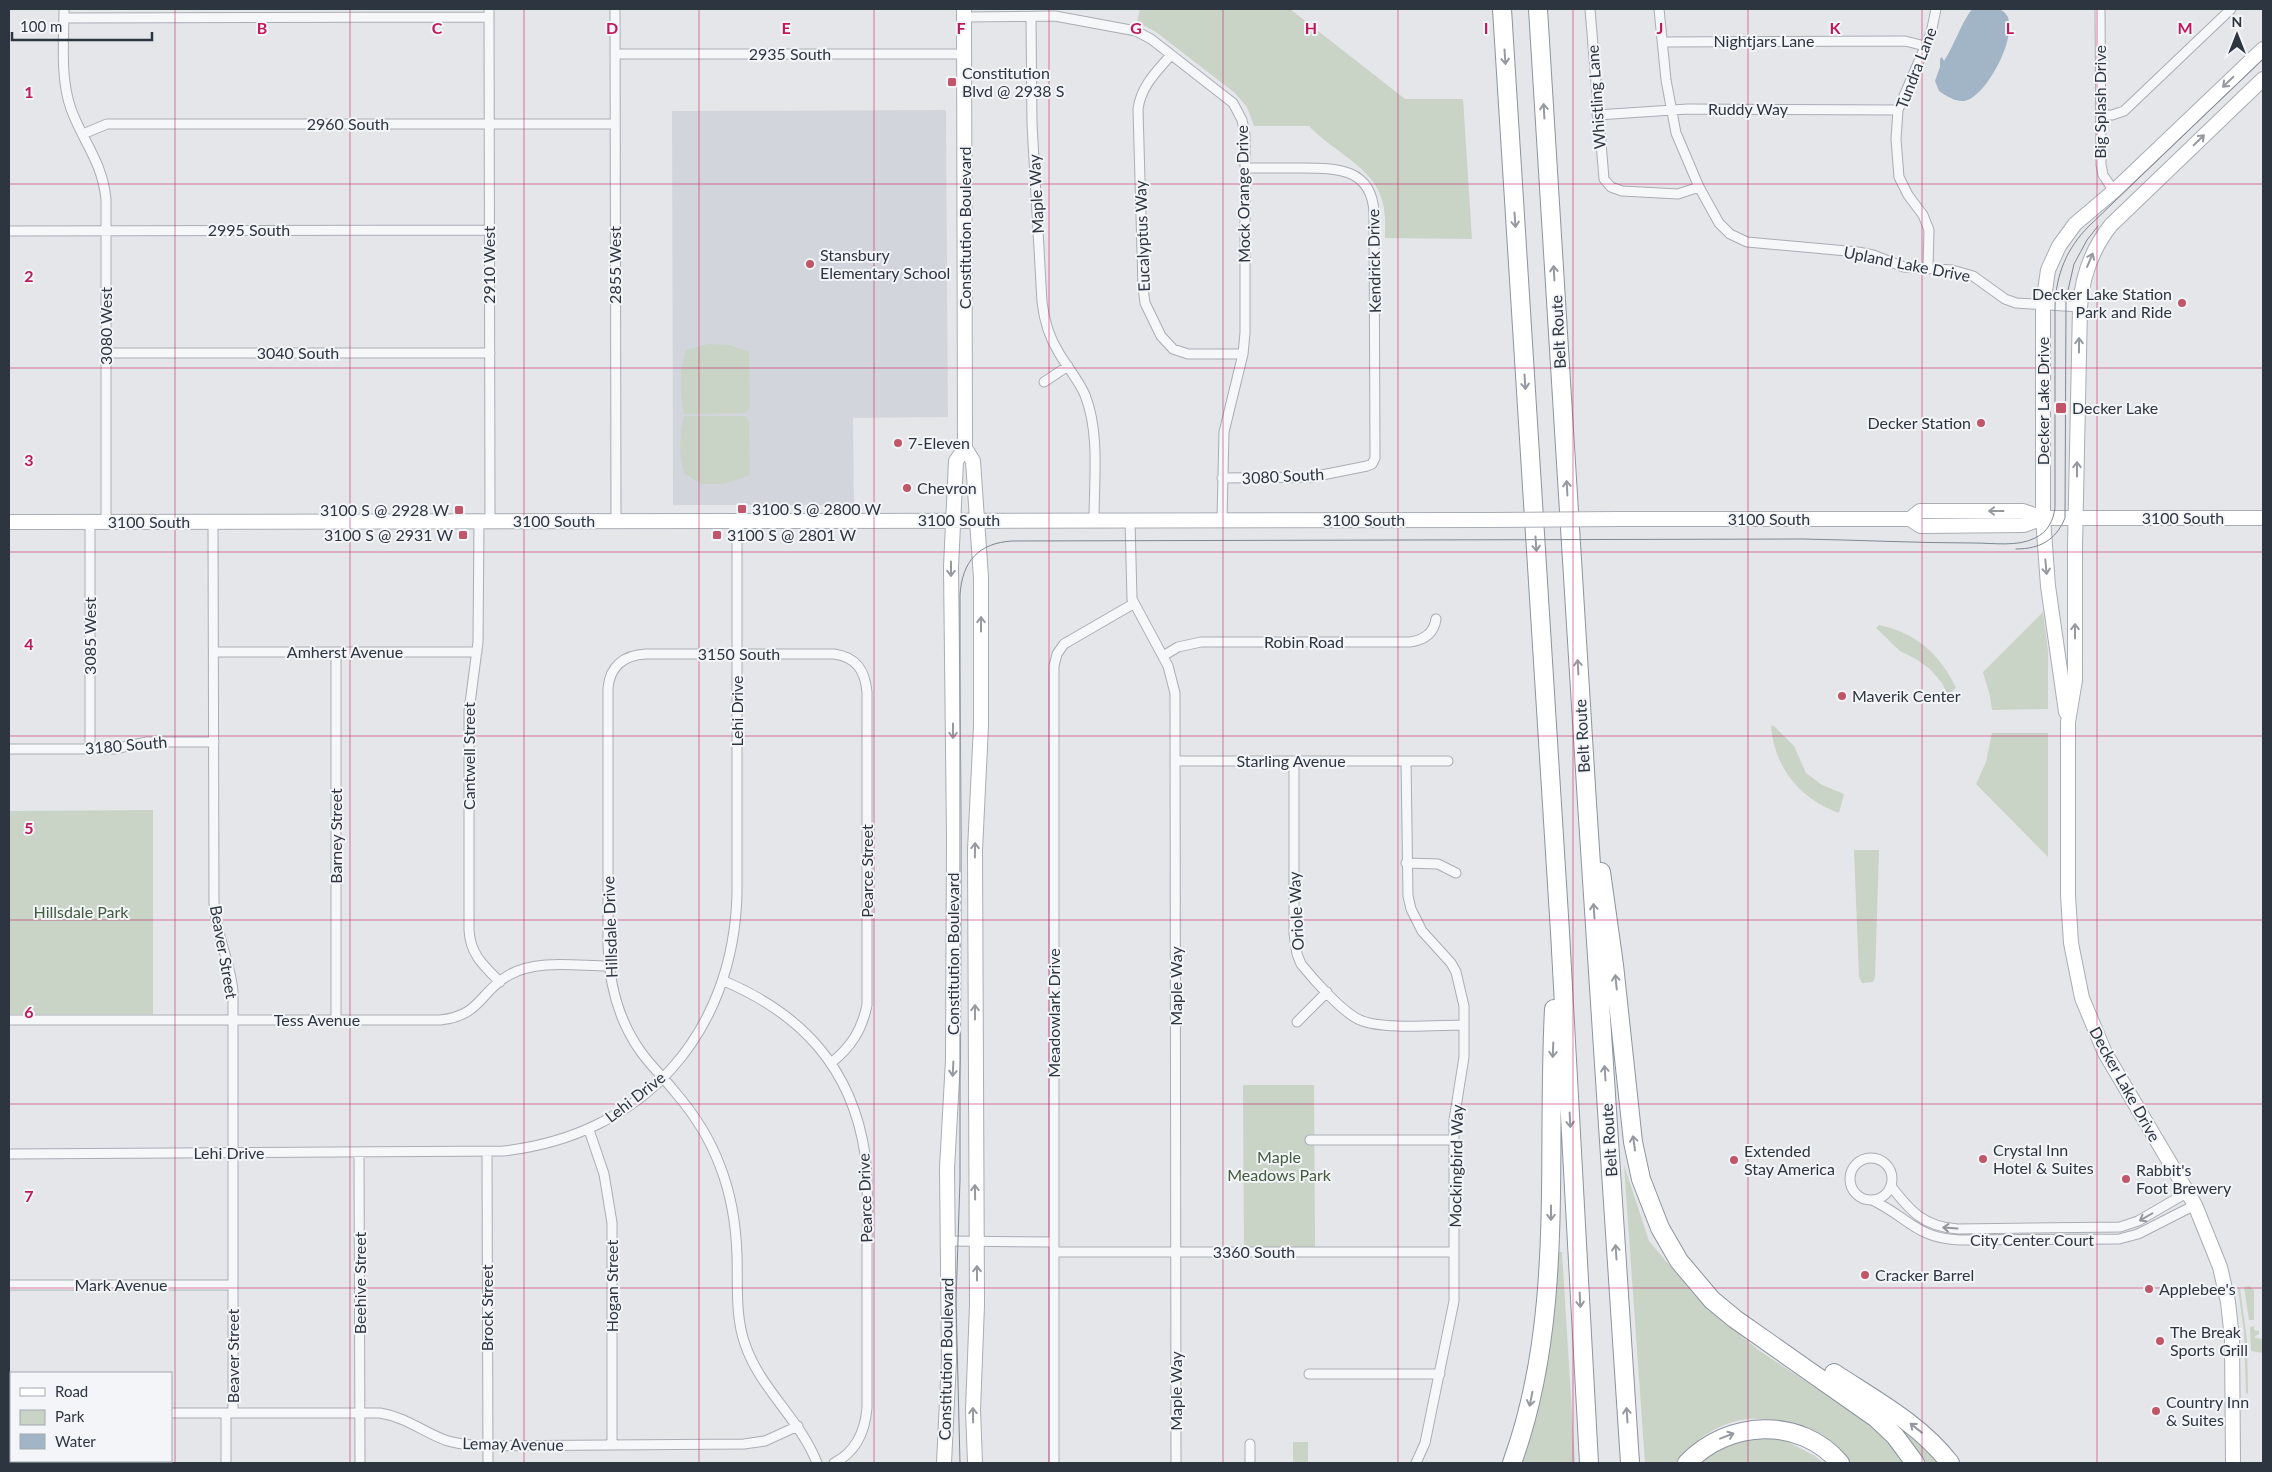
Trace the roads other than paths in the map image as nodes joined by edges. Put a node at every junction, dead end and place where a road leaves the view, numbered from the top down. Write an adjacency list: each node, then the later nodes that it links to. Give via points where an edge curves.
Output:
1 (615, 9): 19 (street, 2855 West)
2 (1502, 9): 82 (highway, Belt Route, one-way to 82)
3 (1538, 9): 79 (highway, Belt Route, one-way to 3)
4 (1590, 9): 25 (street, Whistling Lane)
5 (1660, 9): 16 (street, Upland Lake Drive)
6 (1936, 9): 17 (street, Tundra Lane)
7 (2100, 9): 26 (street, Big Splash Drive)
8 (2231, 9): 26 (street, via 2124,111)
9 (64, 13): 10 (street); 29 (street, 3080 West, via 66,88 71,110)
10 (170, 13): 11 (street)
11 (277, 13): 12 (street)
12 (383, 13): 13 (street)
13 (489, 13): 27 (street, 2910 West)
14 (964, 13): 15 (street, Mock Orange Drive); 20 (main road, Constitution Boulevard)
15 (1031, 17): 21 (street, Mock Orange Drive, via 1056,16 1128,29 1151,39); 42 (street, Maple Way, via 1032,124 1042,302 1049,333)
16 (1663, 42): 17 (street, Nightjars Lane, via 1905,41); 23 (street, Upland Lake Drive)
17 (1925, 46): 24 (street, Tundra Lane)
18 (2263, 49): 32 (main road, Decker Lake Drive, one-way to 32)
19 (615, 54): 20 (street, 2935 South); 28 (street, 2855 West)
20 (964, 54): 44 (main road, Constitution Boulevard)
21 (1171, 54): 30 (street, Mock Orange Drive, via 1237,108 1244,127); 41 (street, Eucalyptus Way, via 1144,88 1138,109 1146,303 1163,339 1173,349 1188,354)
22 (2263, 79): 38 (main road, Decker Lake Drive, one-way to 22, via 2086,271 2102,236 2129,206)
23 (1671, 110): 24 (street, Ruddy Way); 25 (street, Ruddy Way); 31 (street, Upland Lake Drive, via 1676,133)
24 (1898, 110): 36 (street, Tundra Lane, via 1897,168 1903,186 1927,222 1930,240)
25 (1597, 115): 31 (street, Whistling Lane, via 1602,169 1607,184 1622,191 1673,195)
26 (2100, 115): 32 (street, Big Splash Drive, via 2101,170)
27 (489, 124): 28 (street, 2960 South); 29 (street, 2960 South, via 108,124); 34 (street, 2910 West)
28 (615, 124): 56 (street, 2855 West)
29 (83, 134): 33 (street, 3080 West, via 102,177)
30 (1245, 168): 41 (street, Mock Orange Drive); 45 (street, Kendrick Drive, via 1338,168 1359,178 1371,196 1374,213 1375,458)
31 (1699, 187): 36 (street, Upland Lake Drive, via 1718,223 1740,240 1873,254 1904,267)
32 (2114, 191): 37 (main road, Decker Lake Drive, via 2065,235 2048,270)
33 (106, 230): 34 (street, 2995 South); 35 (street, 2995 South); 39 (street, 3080 West)
34 (489, 230): 40 (street, 2910 West)
35 (9, 231)
36 (1928, 269): 37 (street, Upland Lake Drive, via 1962,272 1983,282 2005,299)
37 (2043, 305): 38 (street, Upland Lake Drive); 47 (main road, Decker Lake Drive)
38 (2080, 307): 48 (main road, Decker Lake Drive, one-way to 38)
39 (106, 354): 40 (street, 3040 South); 60 (street, 3080 West)
40 (490, 354): 55 (street, 2910 West)
41 (1243, 354): 46 (street, Mock Orange Drive, via 1224,432)
42 (1068, 366): 43 (street); 52 (street, Maple Way, via 1084,394 1093,427)
43 (1044, 382)
44 (965, 448): 50 (main road, Constitution Boulevard, via 956,461); 51 (main road, Constitution Boulevard, via 972,461)
45 (1372, 464): 46 (street, 3080 South, via 1312,478)
46 (1222, 478): 54 (street, Mock Orange Drive)
47 (2043, 518): 48 (main road, 3100 South); 54 (main road, 3100 South, bridge, via 2024,526 1921,526 1910,519); 71 (main road, Decker Lake Drive, one-way to 71, via 2048,586)
48 (2076, 518): 49 (main road, 3100 South); 71 (main road, Decker Lake Drive, one-way to 48, via 2075,680)
49 (2263, 518)
50 (955, 520): 51 (main road, 3100 South); 57 (main road, 3100 South); 106 (main road, Constitution Boulevard, one-way to 106, via 951,567 953,1060 947,1145)
51 (977, 520): 52 (main road, 3100 South); 107 (main road, Constitution Boulevard, one-way to 51, via 975,850 982,726 981,578)
52 (1094, 520): 53 (main road, 3100 South)
53 (1130, 520): 54 (main road, 3100 South); 62 (street, Maple Way)
54 (1222, 520)
55 (484, 521): 56 (main road, 3100 South); 61 (main road, 3100 South); 66 (street, Cantwell Street)
56 (616, 521): 57 (main road, 3100 South)
57 (737, 521): 67 (street, Lehi Drive)
58 (9, 522): 59 (main road, 3100 South)
59 (90, 522): 60 (main road, 3100 South); 74 (street, 3085 West)
60 (106, 522): 61 (main road, 3100 South)
61 (213, 522): 64 (street, Beaver Street)
62 (1133, 604): 68 (street, Maple Way); 108 (street, Meadowlark Drive, via 1064,644 1054,666)
63 (1436, 619): 68 (street, Robin Road, via 1433,630 1418,641 1201,642 1178,647)
64 (214, 652): 65 (street, Amherst Avenue); 72 (street, Beaver Street)
65 (336, 652): 66 (street, Amherst Avenue); 89 (street, Barney Street)
66 (477, 652): 85 (street, Cantwell Street, via 469,701 469,938 475,955)
67 (737, 654): 69 (street, 3150 South, via 637,654); 70 (street, 3150 South, via 834,654 849,658); 84 (street, Lehi Drive, via 737,910)
68 (1163, 656): 75 (street, Maple Way, via 1174,684)
69 (616, 666): 83 (street, Hillsdale Drive, via 610,676 608,694)
70 (860, 667): 92 (street, Pearce Street, via 867,692 867,1005 856,1036 846,1050)
71 (2068, 722): 103 (main road, Decker Lake Drive, via 2068,912 2076,974 2089,1020 2105,1053)
72 (214, 742): 74 (street, 3180 South, via 154,741 120,748); 88 (street, Beaver Street, via 215,913 231,976)
73 (9, 749): 74 (street, 3180 South)
74 (90, 749)
75 (1176, 761): 76 (street, Starling Avenue); 110 (street, Maple Way)
76 (1294, 761): 77 (street, Starling Avenue); 86 (street, Oriole Way, via 1295,944 1301,964)
77 (1406, 761): 78 (street, Starling Avenue); 80 (street, Mockingbird Way)
78 (1448, 761)
79 (1587, 804): 102 (highway, one-way to 79, via 1633,1142 1610,924); 136 (highway, Belt Route, one-way to 79)
80 (1406, 863): 81 (street, via 1438,864); 91 (street, Mockingbird Way, via 1411,909 1422,931 1456,972 1463,994)
81 (1456, 874)
82 (1560, 932): 134 (highway, one-way to 134, via 1552,1056 1548,1285 1529,1410); 135 (highway, Belt Route, one-way to 135)
83 (608, 966): 85 (street, Tess Avenue, via 528,967); 93 (street, Hillsdale Drive, via 613,992 627,1028)
84 (724, 981): 92 (street, Pearce Drive, via 780,1010); 93 (street, Lehi Drive, via 696,1038)
85 (500, 982): 89 (street, Tess Avenue, via 477,1006 449,1019)
86 (1327, 992): 90 (street); 91 (street, Oriole Way, via 1353,1016 1373,1024)
87 (9, 1020): 88 (street, Tess Avenue)
88 (233, 1020): 89 (street, Tess Avenue); 98 (street, Beaver Street)
89 (336, 1020)
90 (1297, 1022)
91 (1464, 1025): 96 (street, Mockingbird Way, via 1464,1057 1454,1110)
92 (830, 1063): 127 (street, Pearce Drive, via 856,1114 865,1156 866,1179 866,1417 857,1444 848,1455)
93 (663, 1078): 94 (street, Lehi Drive, via 619,1113); 119 (street, Hillsdale Drive, via 704,1133 720,1166 734,1220 738,1310 744,1344 763,1383)
94 (588, 1130): 97 (street, Lehi Drive, via 537,1146); 121 (street, Hogan Street, via 604,1174 612,1224)
95 (1310, 1140): 96 (street)
96 (1454, 1140): 111 (street, Mockingbird Way)
97 (487, 1152): 99 (street, Lehi Drive); 122 (street, Brock Street)
98 (233, 1153): 99 (street, Lehi Drive); 100 (street, Lehi Drive); 113 (street, Beaver Street)
99 (359, 1153): 116 (street, Beehive Street)
100 (9, 1154)
101 (1891, 1186): 103 (street, City Center Court, one-way to 101, via 2138,1221 2120,1227 1958,1229 1924,1221); 104 (street, via 1883,1196); 104 (street, City Center Court, via 1891,1173 1884,1163 1867,1158 1857,1164 1850,1174 1851,1186 1858,1196)
102 (1646, 1190): 139 (highway, via 1669,1245 1702,1290 1735,1318 1869,1412); 140 (highway, one-way to 102, via 1911,1424 1739,1311 1714,1291 1678,1248)
103 (2188, 1192): 105 (main road, Decker Lake Drive)
104 (1872, 1200): 105 (street, City Center Court, via 1892,1209 1927,1235 1960,1240 2120,1239 2138,1234)
105 (2195, 1205): 141 (main road, Decker Lake Drive, via 2220,1267 2230,1319)
106 (947, 1241): 107 (street); 128 (main road, Constitution Boulevard, via 949,1360)
107 (976, 1241): 108 (street); 129 (main road, Constitution Boulevard, one-way to 107, via 972,1410 977,1305)
108 (1054, 1242): 109 (street, Meadowlark Drive)
109 (1054, 1252): 110 (street, 3360 South); 130 (street, Meadowlark Drive)
110 (1176, 1252): 111 (street, 3360 South); 131 (street, Maple Way)
111 (1454, 1252): 115 (street, Mockingbird Way, via 1454,1301)
112 (9, 1285): 113 (street, Mark Avenue)
113 (233, 1285): 118 (street, Beaver Street)
114 (1310, 1374): 115 (street)
115 (1440, 1374): 133 (street, Mockingbird Way, via 1425,1442)
116 (360, 1412): 118 (street, Lemay Avenue); 122 (street, Lemay Avenue, via 398,1417 457,1444); 124 (street, Beehive Street)
117 (172, 1413): 118 (street, Lemay Avenue)
118 (230, 1413): 123 (street, Beaver Street)
119 (798, 1426): 121 (street, Lemay Avenue, via 755,1444); 126 (street, Hillsdale Drive)
120 (1250, 1444): 132 (street)
121 (612, 1445): 122 (street, Lemay Avenue)
122 (488, 1446): 125 (street, Brock Street)
123 (226, 1463)
124 (360, 1463)
125 (488, 1463)
126 (817, 1463)
127 (834, 1463)
128 (944, 1463)
129 (975, 1463)
130 (1054, 1463)
131 (1176, 1463)
132 (1250, 1463)
133 (1416, 1463)
134 (1512, 1463)
135 (1589, 1463)
136 (1630, 1463)
137 (1687, 1463): 138 (highway, one-way to 138, via 1721,1438 1762,1428 1784,1430 1804,1437)
138 (1840, 1463)
139 (1915, 1463)
140 (1950, 1463)
141 (2233, 1463)

